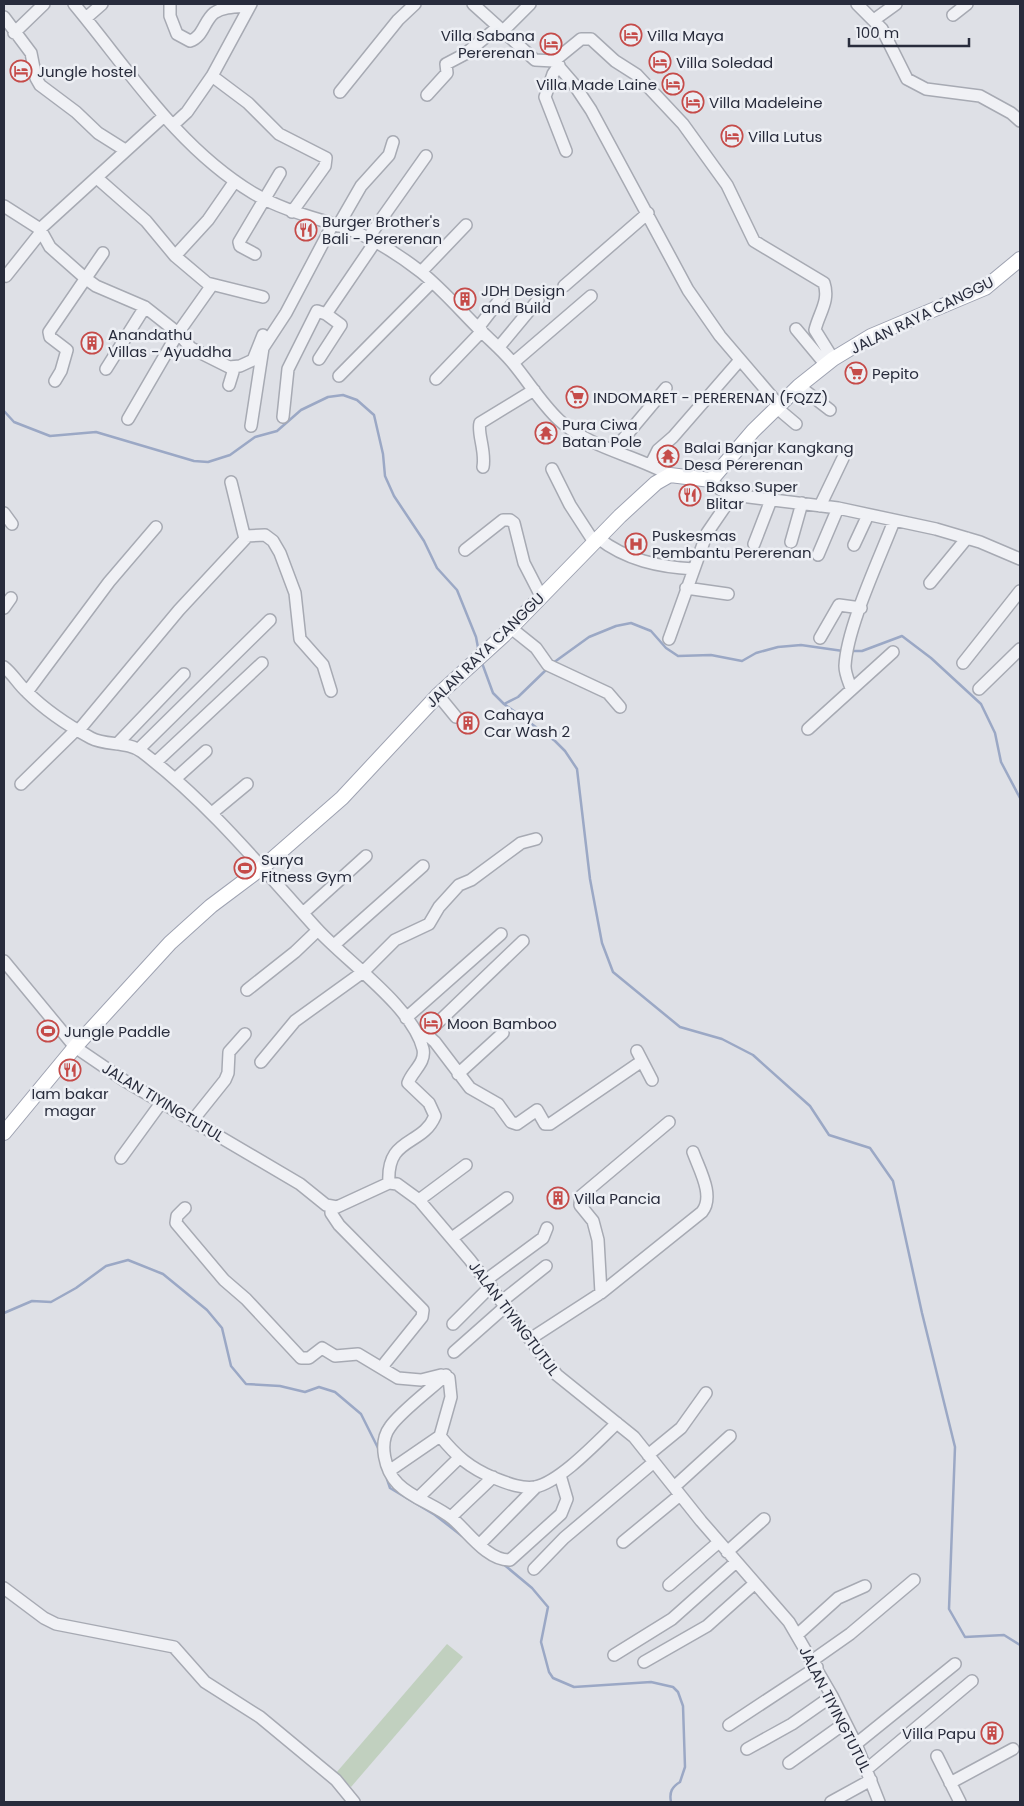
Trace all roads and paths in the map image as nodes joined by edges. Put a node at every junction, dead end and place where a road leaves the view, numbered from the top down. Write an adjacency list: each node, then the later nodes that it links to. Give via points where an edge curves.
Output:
1 (44, 4): 17 (street)
2 (74, 4): 15 (street)
3 (102, 4): 15 (street)
4 (170, 4): 11 (street, via 176,34 190,41 200,34 212,14)
5 (416, 4): 20 (street, via 398,20)
6 (473, 4): 16 (street)
7 (530, 4): 16 (street)
8 (857, 4): 23 (street, via 882,30 907,79 926,89 980,96)
9 (896, 4): 14 (street)
10 (967, 4): 13 (street)
11 (251, 5): 19 (street)
12 (4, 16): 17 (street)
13 (953, 16)
14 (878, 17)
15 (86, 18): 22 (street)
16 (501, 28): 18 (street, via 535,60); 21 (street, via 446,64 447,73)
17 (14, 33): 26 (street, via 32,52 40,85 98,133)
18 (556, 63): 27 (street, via 546,97); 35 (street, via 591,110); 63 (street, via 582,39 591,39 615,61 637,74 660,97 706,154 726,185 754,241 824,283 827,291 815,330)
19 (212, 76): 24 (street); 34 (street, via 248,103 279,134 326,158 325,166)
20 (340, 92)
21 (427, 95)
22 (164, 116): 24 (street); 26 (street)
23 (1020, 121)
24 (173, 126): 31 (street)
25 (393, 142): 37 (street, via 389,155 361,186)
26 (125, 150): 30 (street)
27 (566, 151)
28 (426, 156): 39 (street)
29 (280, 173): 32 (street)
30 (97, 178): 38 (street); 42 (street, via 146,221)
31 (235, 181): 32 (street); 42 (street, via 208,220)
32 (266, 200): 34 (street); 41 (street, via 239,242 240,246)
33 (4, 206): 38 (street)
34 (292, 212): 37 (street)
35 (648, 213): 49 (street); 62 (street, via 688,290)
36 (466, 224): 44 (street)
37 (335, 225): 39 (street); 79 (street, via 263,348)
38 (40, 231): 45 (street); 46 (street, via 50,247)
39 (372, 240): 44 (street); 55 (street)
40 (103, 253): 46 (street)
41 (255, 254)
42 (175, 256): 48 (street)
43 (1020, 259): 63 (main road, JALAN RAYA CANGGU, via 985,288 871,336)
44 (421, 272): 47 (street)
45 (4, 275)
46 (85, 278): 54 (street); 69 (street, via 49,332 50,337 66,350)
47 (432, 282): 57 (street); 67 (street)
48 (212, 286): 52 (street); 58 (street)
49 (564, 286)
50 (504, 294): 57 (street)
51 (591, 296): 64 (street)
52 (263, 297)
53 (538, 300): 60 (street)
54 (145, 307): 58 (street); 66 (street)
55 (326, 314): 61 (street, via 341,325); 76 (street, via 317,312 288,369)
56 (796, 329): 63 (street)
57 (480, 330): 60 (street); 68 (street)
58 (178, 333): 65 (street, via 190,348); 77 (street)
59 (263, 335): 65 (street, via 250,363)
60 (499, 347): 64 (street)
61 (319, 359)
62 (740, 360): 74 (street); 82 (street)
63 (829, 362): 71 (main road, JALAN RAYA CANGGU)
64 (513, 363): 73 (street)
65 (229, 367): 70 (street, via 233,372)
66 (106, 369)
67 (339, 376)
68 (436, 379)
69 (55, 381)
70 (229, 385)
71 (798, 386): 74 (main road, JALAN RAYA CANGGU); 75 (street)
72 (666, 388): 80 (street)
73 (534, 390): 80 (street, via 569,428); 83 (street, via 480,423)
74 (778, 407): 78 (street); 86 (main road, JALAN RAYA CANGGU, via 742,442)
75 (830, 410)
76 (283, 417)
77 (128, 419)
78 (796, 424)
79 (252, 426)
80 (614, 450): 82 (street)
81 (843, 458): 92 (street)
82 (648, 463): 85 (street); 88 (street)
83 (482, 467)
84 (552, 469): 101 (street, via 570,505)
85 (670, 475): 86 (main road); 88 (main road, JALAN RAYA CANGGU)
86 (711, 480): 89 (street, via 721,490)
87 (231, 482): 99 (street)
88 (656, 483): 101 (main road, JALAN RAYA CANGGU)
89 (733, 495): 90 (street); 108 (street, via 707,532)
90 (771, 500): 91 (street); 103 (street)
91 (802, 503): 92 (street); 102 (street)
92 (820, 506): 93 (street)
93 (838, 508): 95 (street); 106 (street)
94 (4, 513): 97 (street)
95 (868, 515): 96 (street); 104 (street)
96 (894, 521): 100 (street); 114 (street)
97 (12, 524)
98 (156, 528): 128 (street, via 109,582)
99 (246, 536): 127 (street, via 265,535 280,554 295,593 300,639 323,665); 132 (street)
100 (967, 538): 107 (street); 109 (street)
101 (596, 540): 108 (street, via 629,557 666,567); 113 (main road, JALAN RAYA CANGGU)
102 (791, 542)
103 (754, 544)
104 (854, 545)
105 (465, 550): 113 (street, via 503,520 510,520 514,523 524,563)
106 (818, 555)
107 (1020, 559)
108 (694, 569): 110 (street)
109 (930, 583)
110 (686, 588): 112 (street); 117 (street)
111 (1020, 591): 122 (street)
112 (728, 594)
113 (540, 596): 116 (main road, JALAN RAYA CANGGU)
114 (861, 608): 118 (street, via 839,605); 125 (street, via 845,667)
115 (270, 620): 135 (street)
116 (511, 628): 129 (main road, JALAN RAYA CANGGU); 130 (street, via 536,648 548,665 608,693)
117 (669, 638)
118 (820, 638)
119 (1020, 649): 126 (street)
120 (893, 652): 125 (street)
121 (262, 663): 137 (street)
122 (963, 663)
123 (4, 667): 128 (street)
124 (184, 674): 134 (street)
125 (851, 688): 133 (street)
126 (979, 689)
127 (331, 691)
128 (27, 692): 132 (street)
129 (438, 695): 131 (street); 145 (main road, JALAN RAYA CANGGU, via 342,798)
130 (620, 707)
131 (456, 717)
132 (78, 729): 134 (street, via 100,742); 139 (street)
133 (808, 729)
134 (117, 744): 135 (street)
135 (139, 749): 137 (street)
136 (206, 751): 138 (street)
137 (156, 762): 138 (street)
138 (175, 780): 141 (street)
139 (21, 784)
140 (247, 784): 141 (street)
141 (212, 812): 145 (street)
142 (536, 839): 152 (street, via 521,843 471,880 459,885 429,924 395,940)
143 (366, 856): 146 (street)
144 (423, 866): 150 (street)
145 (263, 867): 146 (street); 158 (main road, JALAN RAYA CANGGU, via 170,942)
146 (303, 913): 147 (street)
147 (318, 930): 150 (street); 153 (street)
148 (501, 934): 154 (street)
149 (523, 941): 157 (street)
150 (334, 946): 152 (street)
151 (4, 961): 158 (street, JALAN TIYINGTUTUL)
152 (363, 972): 154 (street); 159 (street, via 295,1021)
153 (247, 990)
154 (406, 1018): 157 (street)
155 (503, 1033): 160 (street)
156 (245, 1034): 163 (street, via 229,1052 225,1080)
157 (423, 1035): 160 (street, via 435,1042); 169 (street, via 424,1056 408,1083 429,1103 435,1116 392,1157)
158 (75, 1047): 162 (street, JALAN TIYINGTUTUL); 165 (main road, JALAN RAYA CANGGU)
159 (261, 1062)
160 (458, 1074): 161 (street, via 470,1088 498,1104 516,1124 537,1110 545,1124 550,1124 640,1056)
161 (652, 1080)
162 (161, 1103): 163 (street, JALAN TIYINGTUTUL); 167 (street)
163 (193, 1120): 172 (street, JALAN TIYINGTUTUL, via 300,1184)
164 (669, 1122): 178 (street, via 581,1196 580,1205 593,1221 598,1240)
165 (4, 1133)
166 (692, 1152): 178 (street, via 706,1191 707,1206)
167 (121, 1158)
168 (466, 1165): 171 (street)
169 (389, 1183): 171 (street, JALAN TIYINGTUTUL, via 397,1184); 172 (street, via 379,1185 346,1204)
170 (507, 1198): 175 (street)
171 (418, 1200): 175 (street, JALAN TIYINGTUTUL)
172 (331, 1207): 183 (street, via 339,1225 423,1310 422,1317)
173 (185, 1208): 184 (street, via 177,1216 176,1223 224,1280 301,1358 309,1358 322,1348 335,1356 358,1354 398,1378 421,1380)
174 (547, 1228): 177 (street, via 543,1238)
175 (452, 1238): 177 (street, JALAN TIYINGTUTUL)
176 (546, 1266): 179 (street)
177 (488, 1283): 179 (street, JALAN TIYINGTUTUL); 180 (street)
178 (601, 1293): 181 (street)
179 (504, 1304): 181 (street, JALAN TIYINGTUTUL); 182 (street)
180 (453, 1324)
181 (530, 1339): 186 (street, JALAN TIYINGTUTUL, via 561,1379)
182 (454, 1352)
183 (385, 1363)
184 (446, 1375): 187 (street, via 451,1382 451,1397); 191 (street, via 390,1427 384,1458)
185 (706, 1393): 190 (street, via 681,1428)
186 (617, 1424): 190 (street, JALAN TIYINGTUTUL, via 634,1437); 192 (street)
187 (440, 1436): 189 (street); 191 (street)
188 (730, 1436): 195 (street)
189 (459, 1458): 193 (street, via 468,1466); 196 (street)
190 (651, 1458): 195 (street, JALAN TIYINGTUTUL); 204 (street)
191 (389, 1471): 196 (street, via 398,1484)
192 (560, 1475): 194 (street); 201 (street, via 566,1489 562,1514 517,1555 510,1560 496,1558)
193 (494, 1477): 194 (street, via 520,1486); 197 (street)
194 (536, 1487): 201 (street)
195 (677, 1491): 199 (street); 200 (street, JALAN TIYINGTUTUL)
196 (419, 1497): 197 (street)
197 (451, 1517): 201 (street)
198 (764, 1519): 202 (street)
199 (623, 1542)
200 (719, 1542): 202 (street, JALAN TIYINGTUTUL); 207 (street)
201 (480, 1544)
202 (727, 1552): 203 (street, JALAN TIYINGTUTUL)
203 (736, 1562): 206 (street, JALAN TIYINGTUTUL); 211 (street, via 666,1623)
204 (534, 1569)
205 (914, 1580): 213 (street)
206 (754, 1584): 210 (street, JALAN TIYINGTUTUL); 212 (street, via 707,1626)
207 (669, 1585)
208 (865, 1586): 210 (street, via 838,1598)
209 (4, 1588): 227 (street, via 56,1624 174,1647 204,1682 260,1717 336,1780)
210 (797, 1635): 213 (street, JALAN TIYINGTUTUL)
211 (614, 1655)
212 (644, 1662)
213 (815, 1664): 216 (street, JALAN TIYINGTUTUL); 218 (street)
214 (955, 1664): 219 (street)
215 (972, 1681): 224 (street)
216 (832, 1696): 217 (street, JALAN TIYINGTUTUL); 220 (street, via 792,1724)
217 (845, 1723): 219 (street, JALAN TIYINGTUTUL); 223 (street)
218 (730, 1725)
219 (856, 1744): 224 (street, JALAN TIYINGTUTUL)
220 (747, 1748)
221 (1013, 1749): 226 (street)
222 (937, 1756): 226 (street)
223 (789, 1763)
224 (867, 1769): 225 (street, JALAN TIYINGTUTUL)
225 (871, 1780): 228 (street); 229 (street, JALAN TIYINGTUTUL)
226 (950, 1783): 230 (street)
227 (354, 1802)
228 (831, 1802)
229 (880, 1802)
230 (960, 1802)

